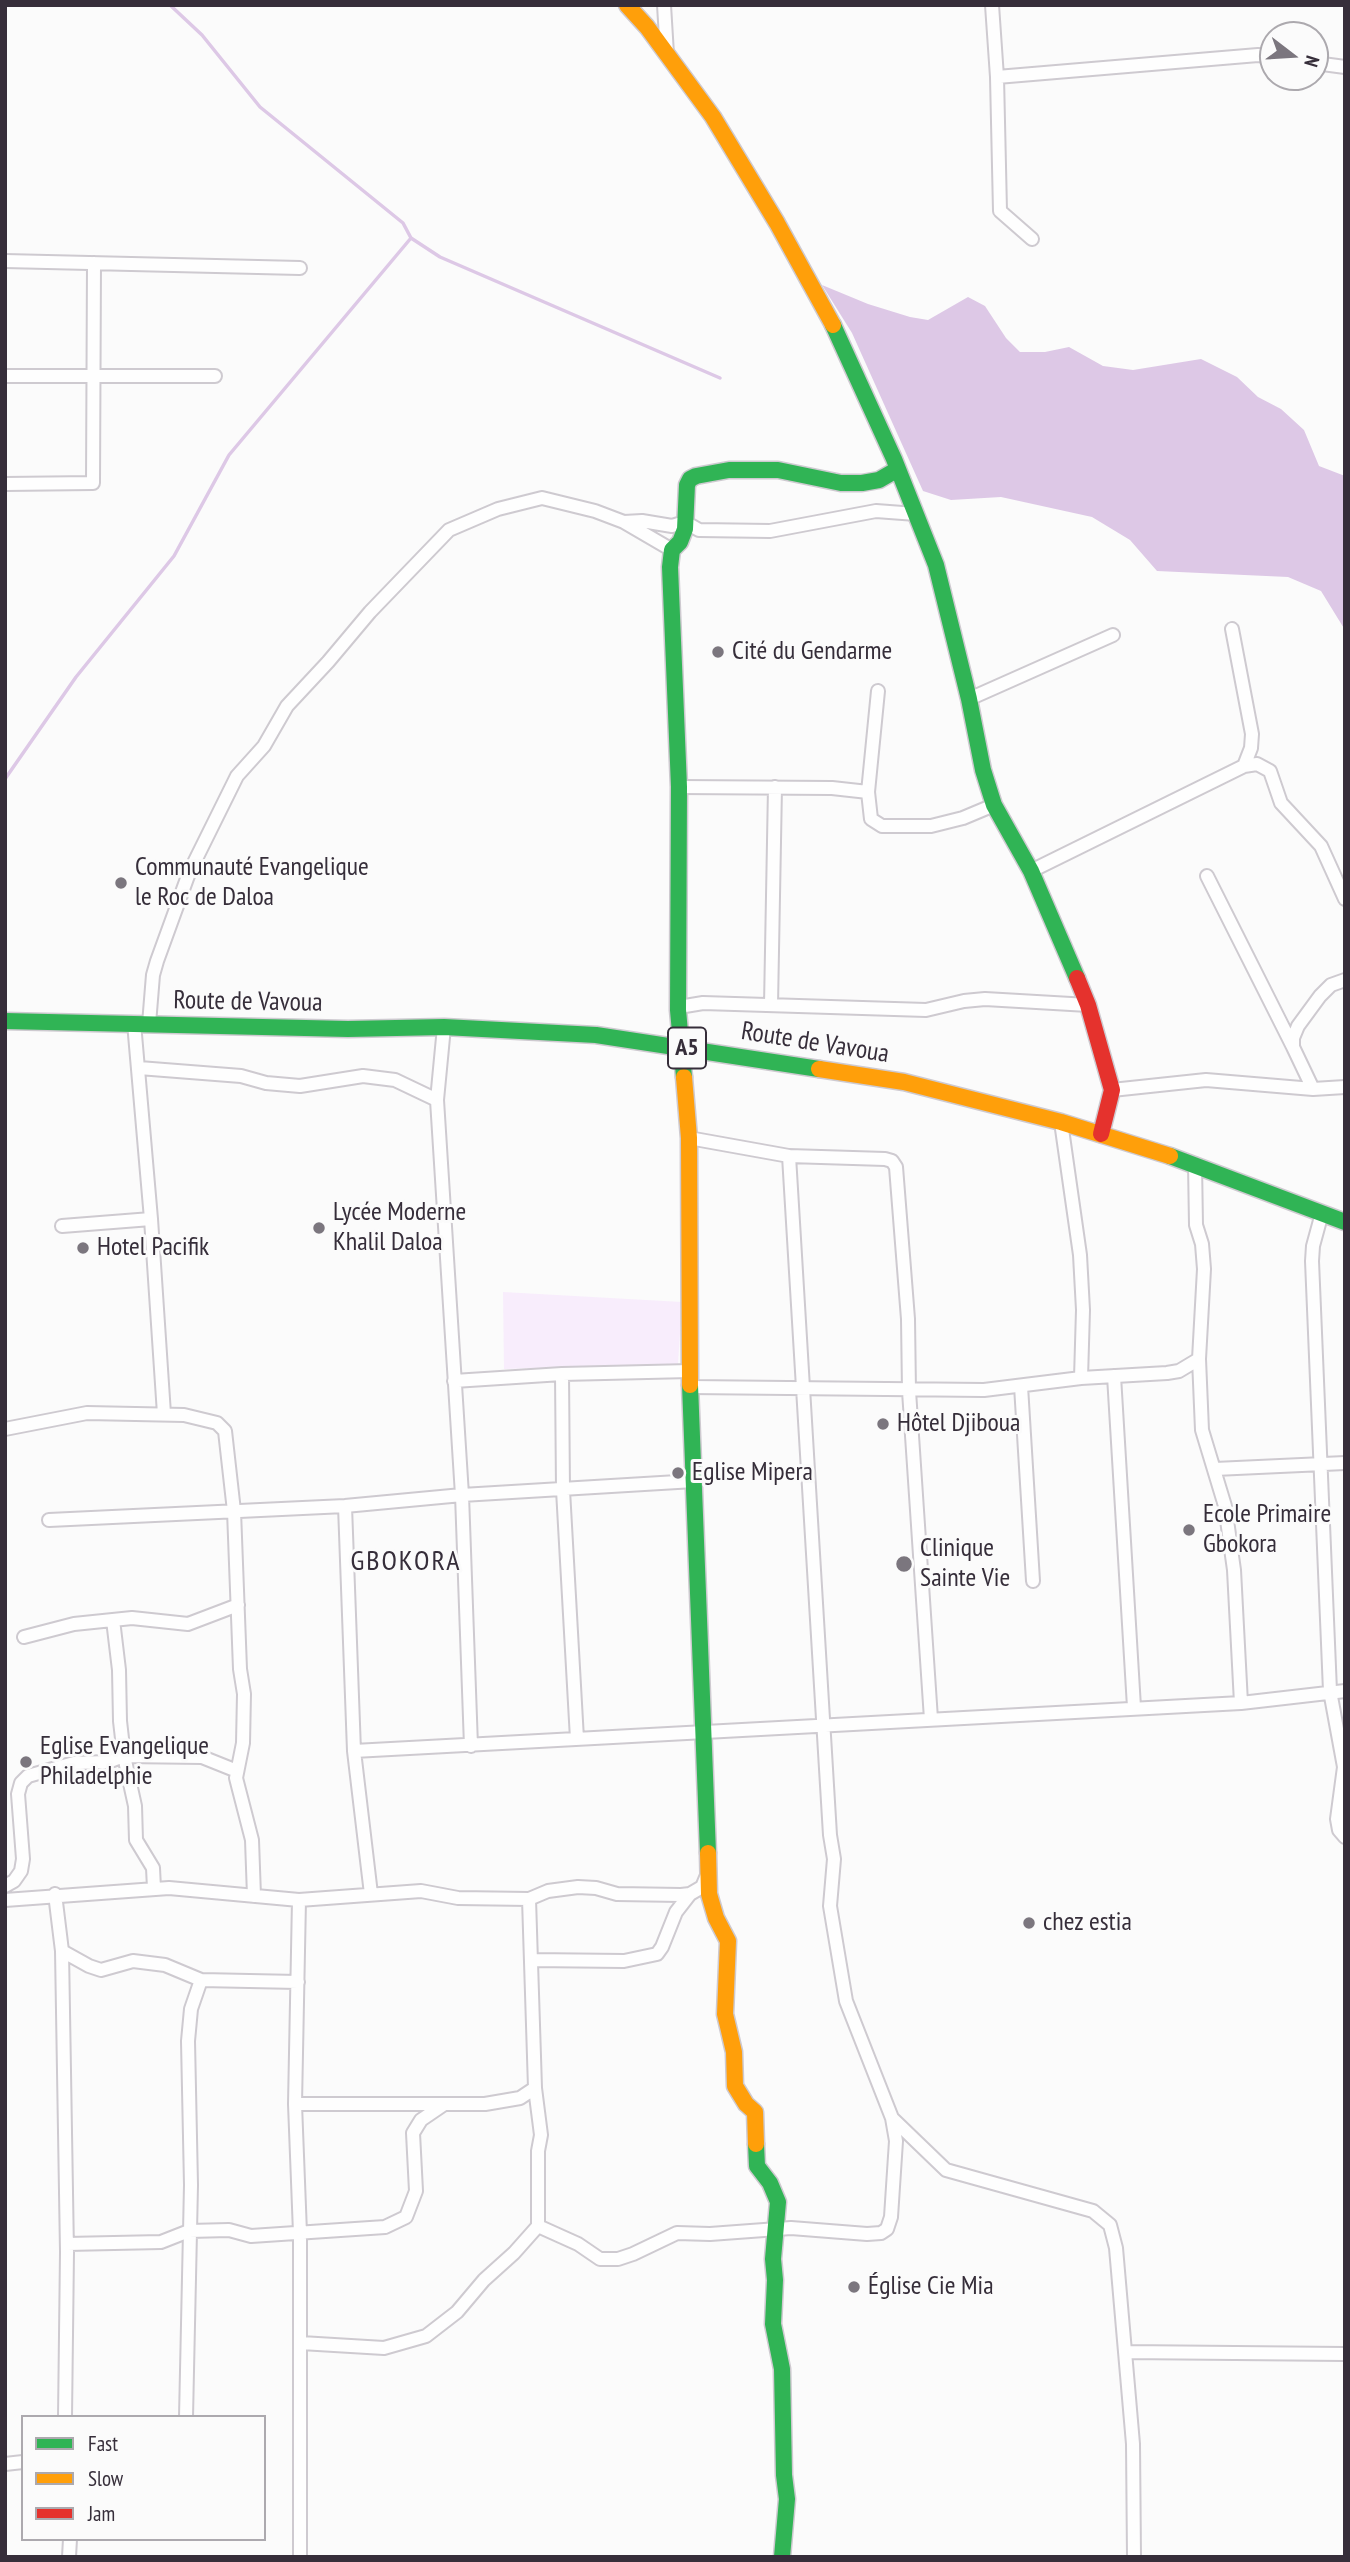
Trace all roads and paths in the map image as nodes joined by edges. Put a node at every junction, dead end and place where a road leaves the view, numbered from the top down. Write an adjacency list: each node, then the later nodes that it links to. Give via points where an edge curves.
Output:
1 (627, 5): 4 (street)
2 (664, 5): 4 (street)
3 (992, 5): 6 (street)
4 (667, 55): 14 (street, via 713,117 777,223 841,340)
5 (1259, 55): 6 (street)
6 (997, 77): 7 (street, via 1000,211)
7 (1032, 239)
8 (5, 261): 9 (street)
9 (94, 263): 10 (street); 13 (street)
10 (300, 268)
11 (5, 376): 13 (street)
12 (215, 376): 13 (street)
13 (93, 377): 15 (street, via 93,483)
14 (898, 470): 16 (street); 18 (street, via 878,481 862,483 778,470 729,470 696,476 687,485)
15 (5, 484)
16 (916, 514): 18 (street, via 876,511 770,531 699,530); 23 (street, via 936,565)
17 (624, 522): 18 (street); 19 (street); 37 (street, via 542,498 498,509 449,530 370,612 287,706 264,746 226,794 189,873 155,968)
18 (685, 523): 19 (street, via 680,542)
19 (672, 550): 26 (street)
20 (1232, 629): 24 (street, via 1252,734)
21 (1112, 635): 23 (street)
22 (878, 691): 27 (street)
23 (969, 699): 28 (street)
24 (1244, 766): 29 (street); 31 (street, via 1258,764 1270,771 1281,803 1321,846)
25 (775, 786): 26 (street); 27 (street); 33 (street)
26 (679, 787): 35 (street)
27 (868, 792): 28 (street, via 871,819 882,826 931,826)
28 (994, 805): 29 (street)
29 (1031, 871): 34 (street)
30 (1207, 876): 40 (street)
31 (1345, 899)
32 (1345, 980): 40 (street, via 1320,996 1298,1026)
33 (771, 1005): 34 (street, via 926,1010 985,999); 35 (street, via 703,1003)
34 (1088, 1005): 44 (street)
35 (678, 1010): 39 (street)
36 (5, 1021): 37 (street, Route de Vavoua / A5)
37 (142, 1024): 38 (street, Route de Vavoua / A5); 41 (street)
38 (444, 1027): 39 (street, Route de Vavoua / A5, via 596,1035); 45 (street)
39 (683, 1047): 46 (street, Route de Vavoua / A5, via 904,1082); 48 (street)
40 (1293, 1047): 43 (street)
41 (139, 1068): 45 (street, via 300,1086 363,1076 395,1080); 52 (street)
42 (1345, 1087): 43 (street)
43 (1313, 1089): 44 (street, via 1206,1080)
44 (1112, 1090): 47 (street)
45 (437, 1100): 60 (street)
46 (1061, 1122): 47 (street, Route de Vavoua / A5); 58 (street, via 1080,1261)
47 (1101, 1134): 50 (street, Route de Vavoua / A5)
48 (689, 1138): 49 (street); 59 (street)
49 (789, 1156): 62 (street); 63 (street, via 885,1159 896,1167)
50 (1195, 1164): 51 (street, Route de Vavoua / A5); 55 (street, via 1196,1225 1204,1269)
51 (1322, 1213): 53 (street, Route de Vavoua / A5); 67 (street, via 1312,1261)
52 (151, 1219): 54 (street); 64 (street)
53 (1345, 1222)
54 (62, 1226)
55 (1199, 1359): 57 (street, via 1180,1371); 68 (street, via 1202,1430)
56 (562, 1374): 59 (street); 60 (street); 70 (street)
57 (1114, 1376): 58 (street); 82 (street)
58 (1081, 1378): 61 (street)
59 (690, 1379): 62 (street); 69 (street)
60 (454, 1381): 71 (street)
61 (1021, 1386): 63 (street); 75 (street)
62 (804, 1388): 63 (street); 84 (street)
63 (909, 1391): 83 (street)
64 (164, 1414): 65 (street, via 87,1413); 73 (street, via 217,1423 225,1431)
65 (5, 1429)
66 (1345, 1463): 67 (street)
67 (1321, 1464): 68 (street); 79 (street)
68 (1215, 1469): 81 (street, via 1234,1570)
69 (694, 1481): 70 (street); 85 (street)
70 (563, 1490): 71 (street); 86 (street)
71 (462, 1495): 72 (street); 87 (street)
72 (345, 1506): 73 (street); 88 (street)
73 (234, 1511): 74 (street); 76 (street)
74 (48, 1520)
75 (1033, 1581)
76 (238, 1605): 77 (street, via 188,1624); 90 (street, via 244,1694)
77 (113, 1620): 78 (street); 89 (street)
78 (24, 1637)
79 (1330, 1691): 80 (street); 81 (street); 91 (street, via 1344,1767 1337,1819)
80 (1345, 1691)
81 (1241, 1703): 82 (street)
82 (1133, 1707): 83 (street)
83 (931, 1719): 84 (street)
84 (824, 1726): 85 (street); 109 (street, via 834,1859 830,1906 834,1938 846,2001)
85 (705, 1731): 86 (street); 92 (street)
86 (577, 1739): 87 (street)
87 (471, 1746): 88 (street)
88 (354, 1751): 96 (street)
89 (124, 1756): 90 (street, via 202,1757); 93 (street, via 108,1762 74,1763 28,1776 21,1783 23,1859 21,1871); 94 (street, via 135,1805 136,1840 153,1868)
90 (237, 1771): 98 (street, via 251,1840)
91 (1345, 1837)
92 (709, 1867): 97 (street, via 702,1887); 111 (street, via 712,1907 728,1941 725,2014 734,2052 735,2086 755,2112 757,2166 778,2202)
93 (5, 1886)
94 (155, 1888): 95 (street); 98 (street)
95 (55, 1894): 100 (street); 102 (street)
96 (372, 1894): 99 (street, via 421,1891 458,1898); 101 (street)
97 (690, 1894): 99 (street, via 627,1895 578,1887); 103 (street, via 676,1912 657,1954 624,1961)
98 (254, 1896): 101 (street)
99 (528, 1899): 103 (street)
100 (5, 1900)
101 (299, 1900): 105 (street)
102 (62, 1951): 104 (street, via 101,1970 133,1961 165,1965); 114 (street)
103 (531, 1960): 106 (street)
104 (201, 1980): 105 (street); 112 (street, via 191,2009 188,2041)
105 (298, 1982): 107 (street)
106 (535, 2088): 108 (street, via 520,2098); 110 (street, via 541,2135)
107 (295, 2104): 108 (street); 113 (street)
108 (443, 2105): 113 (street, via 421,2120 413,2133 416,2190 406,2217 386,2227)
109 (892, 2118): 111 (street, via 896,2141 887,2229 867,2234); 116 (street, via 946,2171 1093,2211 1110,2225)
110 (538, 2226): 111 (street, via 600,2259 633,2254 677,2233); 115 (street, via 457,2312 426,2336 384,2348)
111 (776, 2229): 121 (street, via 773,2324 782,2369 787,2499)
112 (189, 2231): 113 (street); 114 (street, via 161,2242); 119 (street)
113 (300, 2233): 115 (street)
114 (67, 2244): 118 (street)
115 (301, 2343): 120 (street)
116 (1125, 2352): 117 (street); 122 (street, via 1133,2444)
117 (1345, 2354)
118 (65, 2415)
119 (186, 2415)
120 (300, 2557)
121 (782, 2557)
122 (1134, 2557)

